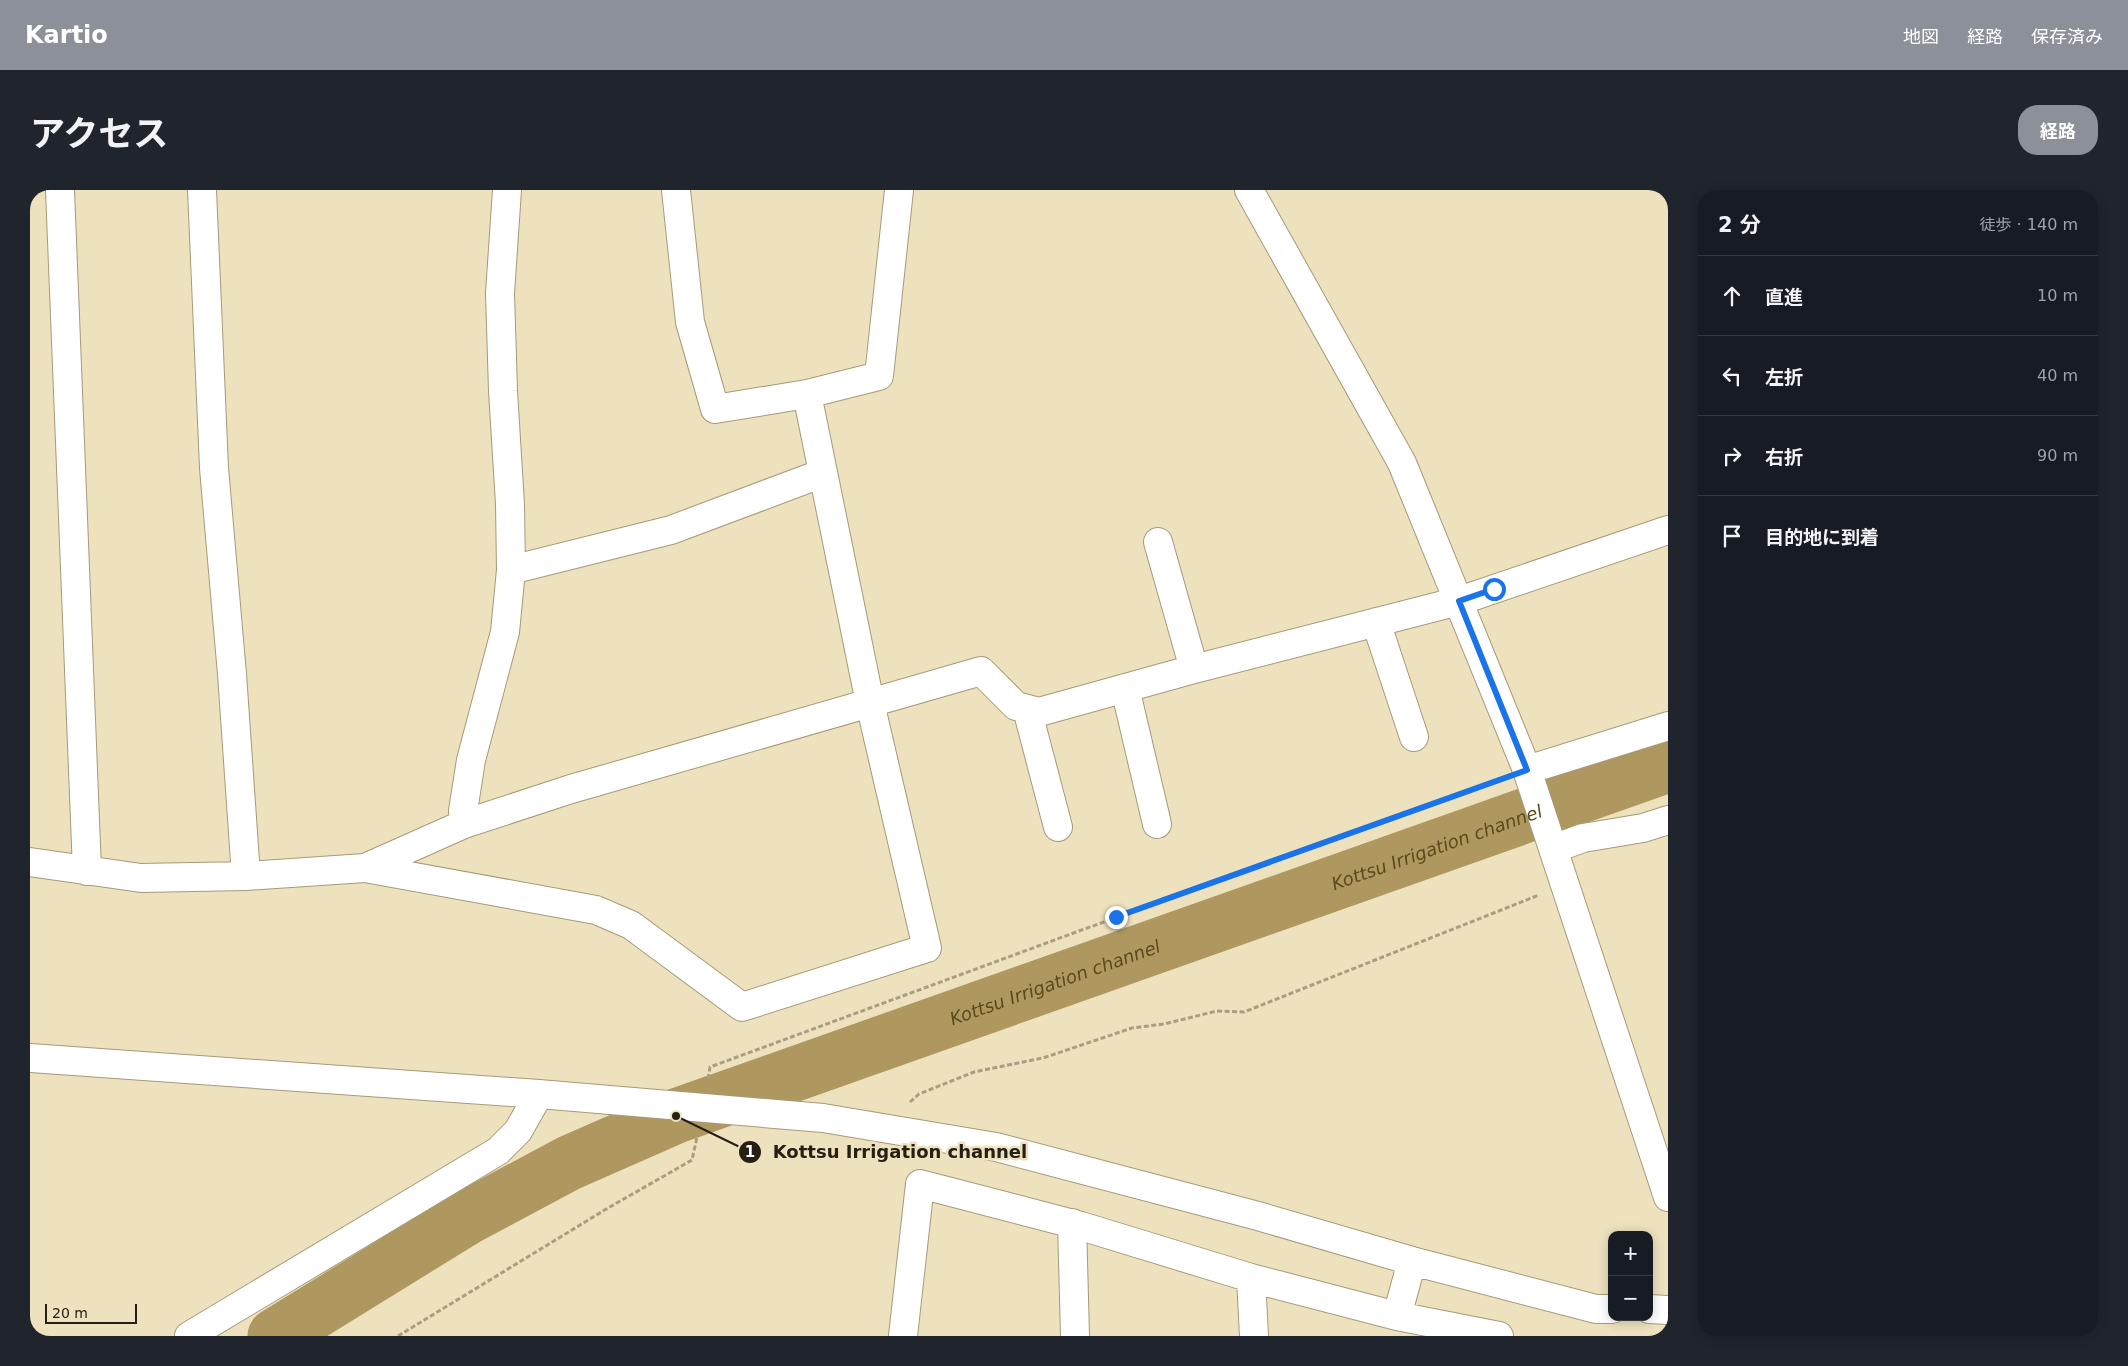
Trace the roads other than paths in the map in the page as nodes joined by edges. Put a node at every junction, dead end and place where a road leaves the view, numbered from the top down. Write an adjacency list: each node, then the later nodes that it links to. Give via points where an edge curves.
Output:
1 (60, 190): 28 (street)
2 (202, 190): 29 (street, via 214,468)
3 (507, 190): 11 (street, via 500,292)
4 (676, 190): 7 (street, via 690,322 715,409)
5 (899, 190): 7 (street, via 879,376)
6 (1249, 190): 12 (street, via 1402,462)
7 (807, 394): 8 (street)
8 (823, 473): 11 (street, via 671,530); 16 (street)
9 (1668, 530): 12 (street)
10 (1158, 542): 14 (street)
11 (511, 570): 22 (street, via 505,632 470,760)
12 (1459, 601): 13 (street); 20 (street)
13 (1376, 622): 14 (street); 19 (street)
14 (1194, 669): 15 (street)
15 (1126, 688): 17 (street, via 1039,712); 23 (street)
16 (870, 703): 17 (street, via 981,671 1016,706); 22 (street, via 571,789); 27 (street, via 927,948 742,1007 631,925 596,910)
17 (1027, 709): 24 (street)
18 (1668, 726): 20 (street)
19 (1414, 738)
20 (1530, 780): 25 (street)
21 (1668, 820): 25 (street, via 1643,828)
22 (464, 824): 27 (street)
23 (1157, 824)
24 (1058, 827)
25 (1551, 844): 32 (street)
26 (30, 862): 28 (street)
27 (365, 868): 29 (street)
28 (87, 871): 29 (street, via 141,878)
29 (246, 876)
30 (30, 1058): 31 (street)
31 (540, 1094): 34 (street, via 823,1118 996,1146); 40 (street, via 518,1131 498,1151)
32 (1668, 1197)
33 (1072, 1223): 35 (street); 41 (street, via 920,1184); 42 (street)
34 (1412, 1261): 36 (street, via 1596,1309); 39 (street)
35 (1250, 1278): 39 (street); 43 (street)
36 (1608, 1309)
37 (1653, 1309): 38 (street)
38 (1668, 1310)
39 (1397, 1316): 44 (street)
40 (189, 1336)
41 (903, 1336)
42 (1075, 1336)
43 (1254, 1336)
44 (1499, 1336)

